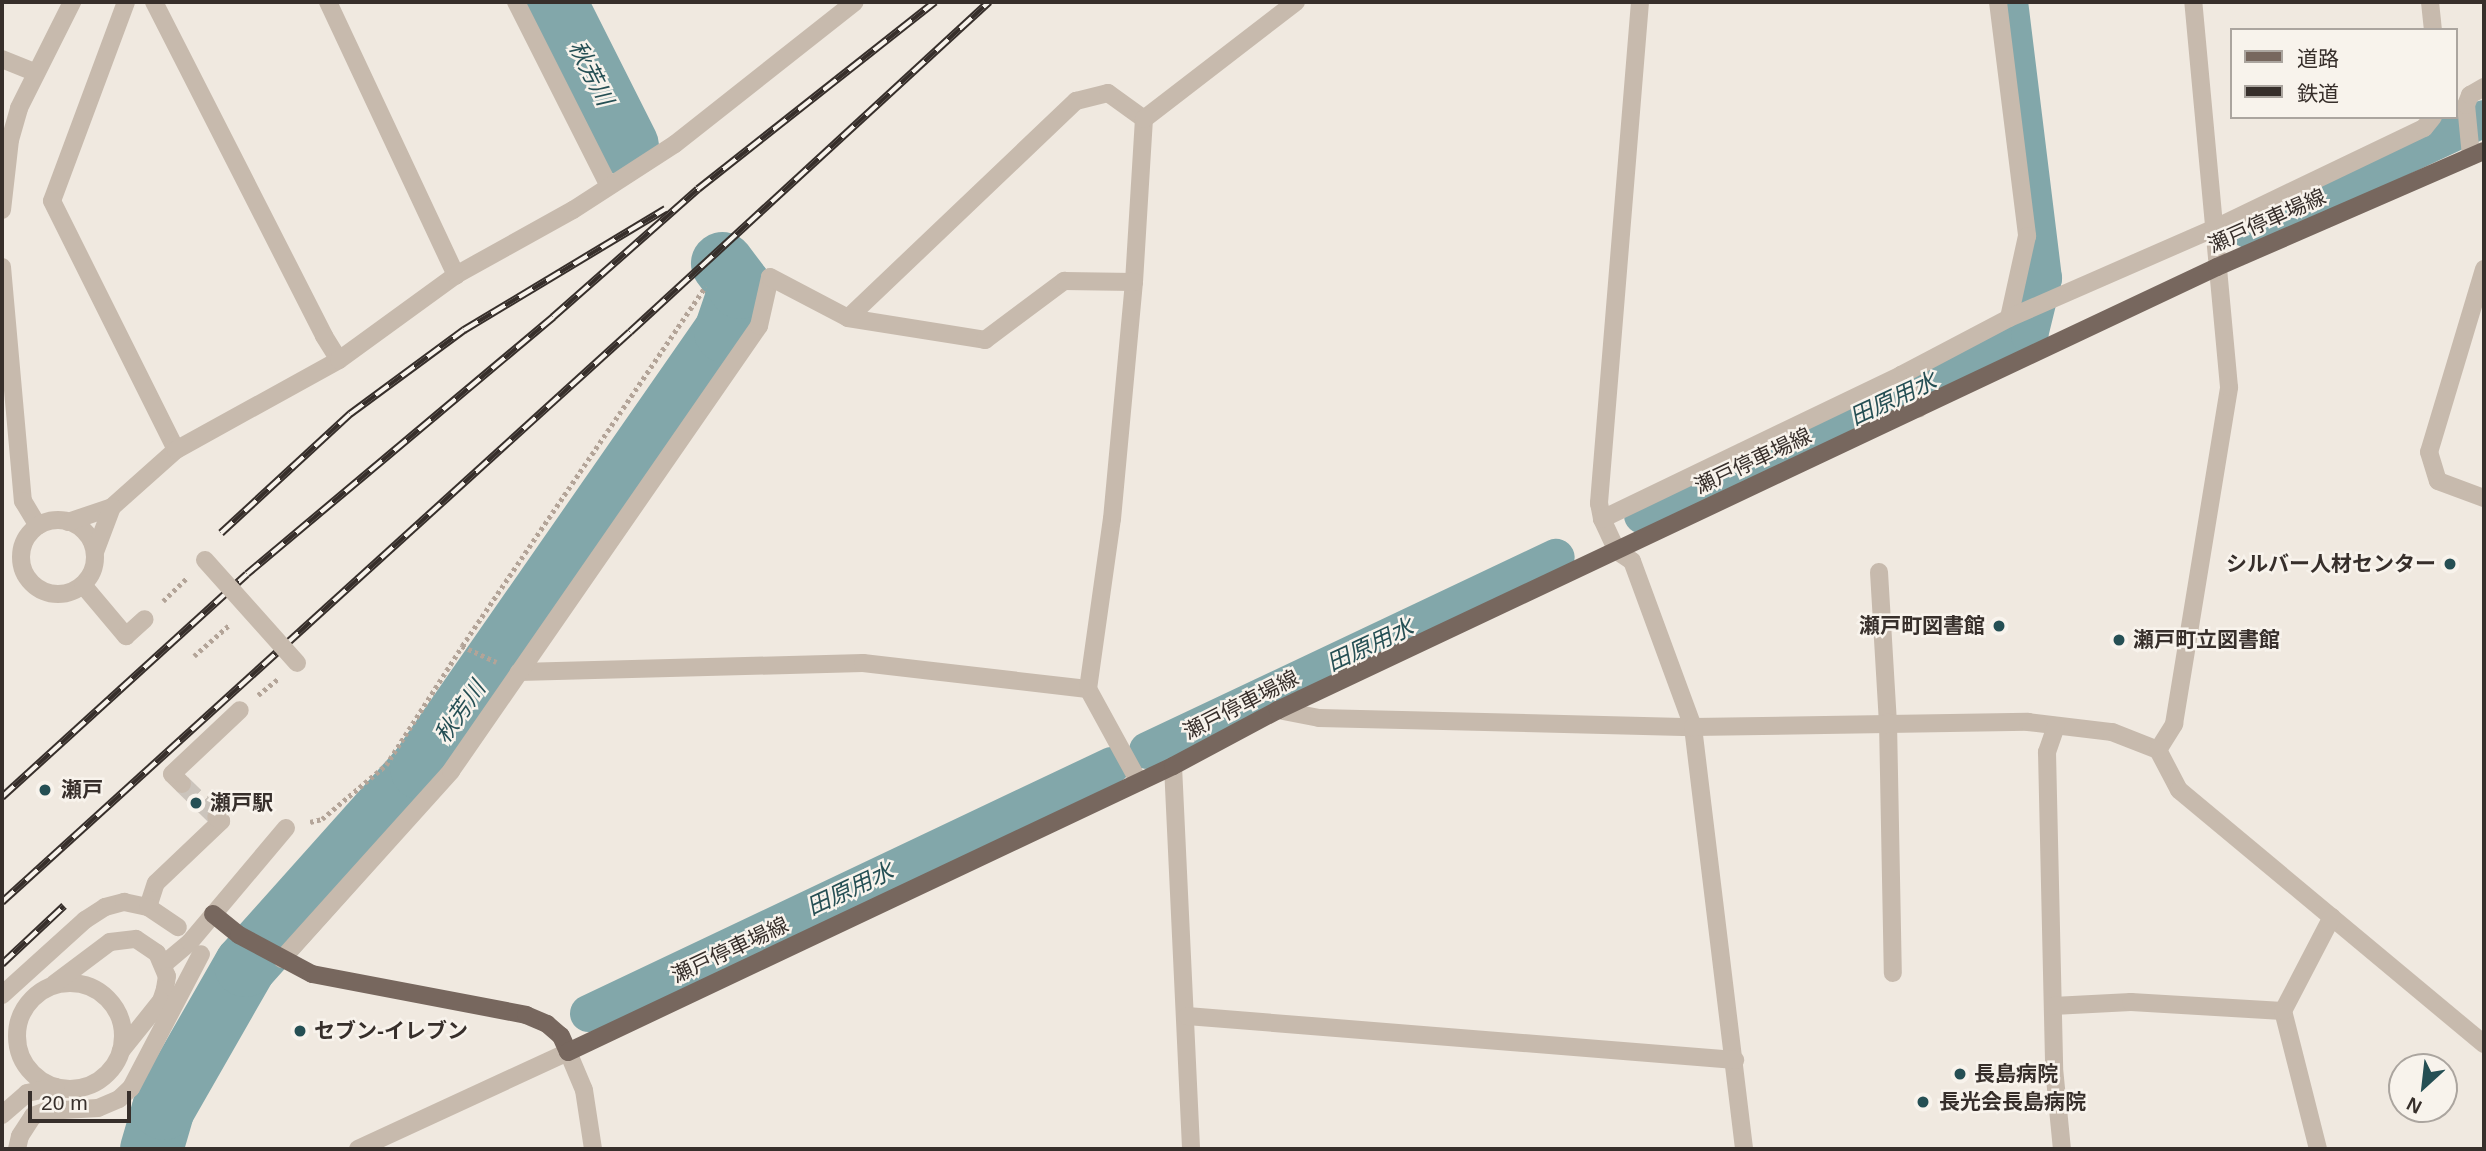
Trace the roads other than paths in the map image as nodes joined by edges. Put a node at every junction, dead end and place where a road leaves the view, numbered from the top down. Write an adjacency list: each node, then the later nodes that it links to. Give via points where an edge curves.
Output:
1 (72, 2): 14 (street)
2 (126, 2): 31 (street, via 52,201)
3 (154, 2): 29 (street)
4 (328, 2): 25 (street)
5 (516, 2): 19 (street)
6 (855, 2): 19 (street, via 675,144)
7 (1296, 2): 16 (street)
8 (1640, 2): 34 (street, via 1599,503)
9 (1998, 2): 28 (street, via 2027,236)
10 (2193, 2): 21 (street)
11 (2430, 2): 12 (street)
12 (2433, 28)
13 (2, 58): 14 (street)
14 (34, 72): 20 (street, via 10,140)
15 (2469, 94): 18 (street)
16 (1144, 119): 26 (street); 27 (street, via 1108,93 1076,101)
17 (2431, 119): 21 (street, via 2424,128)
18 (2474, 149): 23 (main road, 瀬戸停車場線)
19 (609, 186): 25 (street)
20 (2, 210)
21 (2213, 229): 23 (street); 28 (street)
22 (2, 267): 36 (street, via 23,501)
23 (2217, 267): 30 (main road, 瀬戸停車場線); 51 (street, via 2229,387 2174,724)
24 (2484, 269): 32 (street, via 2429,452 2438,481)
25 (456, 275): 29 (street)
26 (1134, 282): 27 (street, via 1064,281 985,340); 45 (street, via 1112,519)
27 (848, 318): 44 (street, via 770,277 759,326)
28 (2009, 318): 30 (street)
29 (339, 360): 31 (street)
30 (1910, 392): 34 (street); 37 (main road, 瀬戸停車場線)
31 (176, 450): 33 (street)
32 (2484, 498)
33 (113, 507): 35 (street); 38 (street)
34 (1602, 519): 37 (street)
35 (68, 522): 36 (street, via 49,521); 38 (street, via 83,530)
36 (38, 526): 41 (street, via 29,533 20,556 27,579 47,593 59,595)
37 (1617, 551): 47 (main road, 瀬戸停車場線); 50 (street, via 1632,561)
38 (95, 552): 41 (street, via 95,564)
39 (205, 560): 43 (street, bridge)
40 (1880, 572): 48 (street)
41 (83, 586): 42 (street, via 126,636)
42 (145, 619)
43 (298, 663)
44 (520, 672): 45 (street, via 863,663); 62 (street, via 451,771)
45 (1088, 690): 53 (street)
46 (240, 710): 54 (street, via 172,774)
47 (1278, 710): 50 (street, via 1319,718); 52 (main road, 瀬戸停車場線)
48 (1888, 722): 49 (street); 50 (street); 64 (street)
49 (2056, 726): 51 (street, via 2112,732); 67 (street, via 2047,752)
50 (1693, 727): 75 (street)
51 (2158, 750): 59 (street, via 2179,790)
52 (1173, 766): 53 (main road, 瀬戸停車場線); 70 (street)
53 (1139, 782): 74 (main road, 瀬戸停車場線)
54 (182, 784)
55 (216, 817): 57 (street, via 221,821 156,883)
56 (286, 828): 58 (street)
57 (148, 907): 60 (street); 66 (street, via 124,902 106,907 85,920)
58 (213, 914): 62 (main road); 63 (street)
59 (2332, 917): 69 (street); 72 (street)
60 (178, 927)
61 (201, 954): 78 (street, via 131,1088 98,1108 33,1116)
62 (282, 959): 74 (main road, via 312,974 526,1015 561,1036)
63 (164, 964): 65 (street, via 148,944 123,938 98,949); 73 (street, via 167,976 160,1000)
64 (1893, 973)
65 (51, 986): 68 (street); 73 (street, via 68,983 100,992 120,1018)
66 (2, 995)
67 (2053, 1006): 69 (street, via 2131,1002); 83 (street)
68 (23, 1010): 71 (street); 76 (street, via 17,1041 21,1056 41,1081)
69 (2283, 1011): 84 (street)
70 (1186, 1016): 75 (street); 81 (street)
71 (2, 1031)
72 (2484, 1044)
73 (121, 1051): 76 (street, via 103,1079 88,1087)
74 (568, 1052): 79 (street); 80 (street, via 584,1090)
75 (1735, 1060): 82 (street)
76 (55, 1087): 77 (street, via 27,1093)
77 (2, 1115)
78 (17, 1149)
79 (358, 1149)
80 (593, 1149)
81 (1191, 1149)
82 (1744, 1149)
83 (2062, 1149)
84 (2318, 1149)

